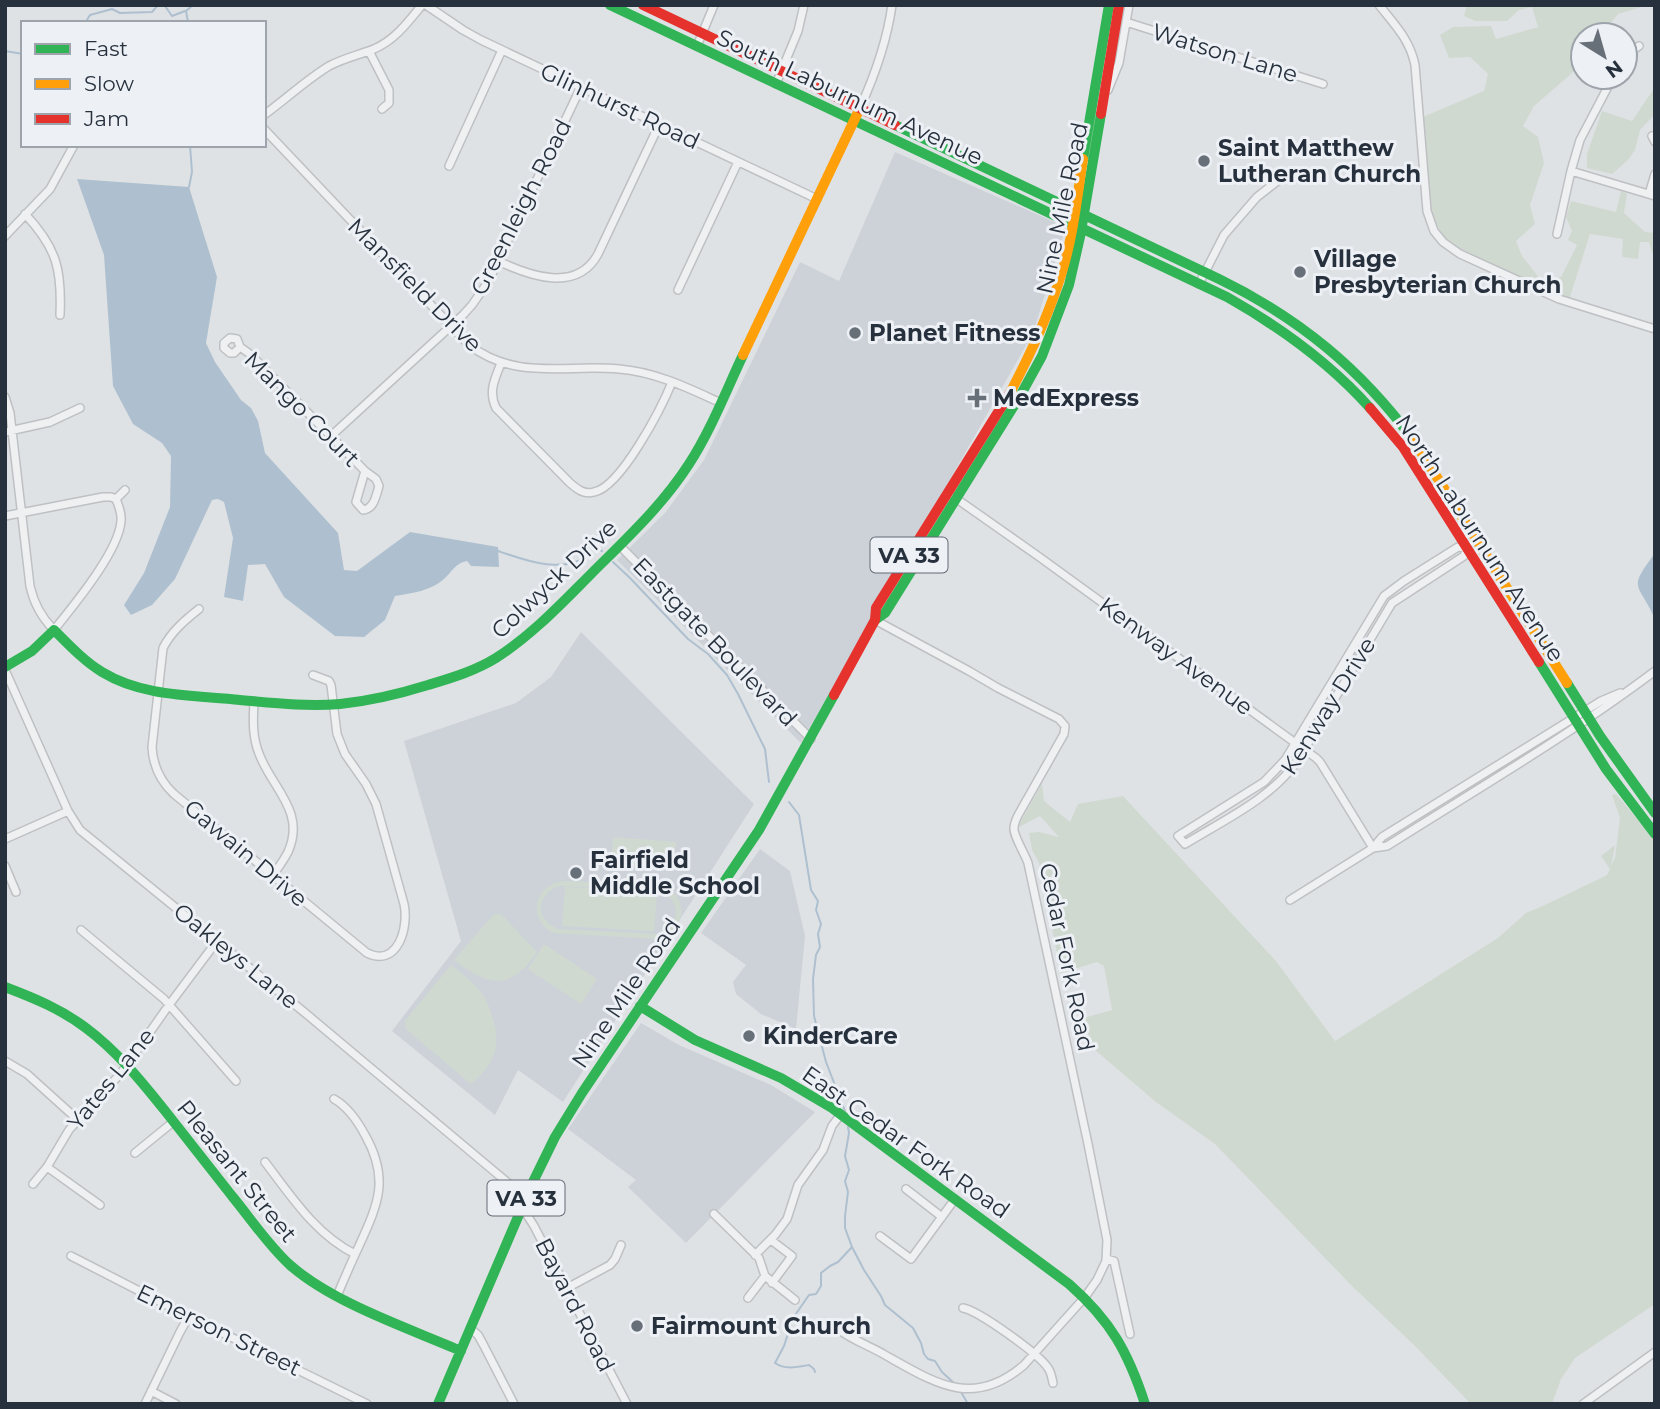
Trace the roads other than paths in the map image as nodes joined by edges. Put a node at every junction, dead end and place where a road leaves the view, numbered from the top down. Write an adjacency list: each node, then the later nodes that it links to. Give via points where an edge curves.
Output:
1 (424, 5): 14 (street, Glinhurst Road); 15 (street, via 388,42)
2 (643, 5): 12 (main road, South Laburnum Avenue)
3 (714, 5): 12 (street)
4 (804, 5): 16 (street)
5 (892, 5): 22 (street, Colwyck Drive, via 879,61)
6 (1109, 5): 39 (main road, Nine Mile Road / VA 33)
7 (1119, 5): 21 (main road, Nine Mile Road / VA 33)
8 (1129, 5): 11 (street, Watson Lane)
9 (1379, 5): 49 (street, via 1412,52 1427,211 1440,239 1460,254 1559,299)
10 (616, 7): 13 (main road, South Laburnum Avenue)
11 (1126, 22): 18 (street, Watson Lane); 21 (street, Watson Lane, via 1116,71)
12 (702, 33): 13 (street); 16 (main road, South Laburnum Avenue)
13 (696, 46): 17 (main road, South Laburnum Avenue)
14 (502, 50): 19 (street, Glinhurst Road); 31 (street)
15 (369, 51): 23 (street, via 389,90 389,103); 24 (street, via 326,68)
16 (781, 71): 17 (street); 22 (main road, South Laburnum Avenue)
17 (775, 84): 25 (main road, South Laburnum Avenue)
18 (1323, 84)
19 (581, 87): 26 (street, Glinhurst Road); 43 (street, Greenleigh Road)
20 (1605, 91): 33 (street, via 1580,140)
21 (1103, 100): 39 (main road, Nine Mile Road / VA 33)
22 (860, 108): 25 (main road, Colwyck Drive); 30 (main road, South Laburnum Avenue)
23 (382, 109)
24 (266, 113)
25 (854, 121): 32 (main road, South Laburnum Avenue); 37 (main road, Colwyck Drive)
26 (659, 125): 29 (street, Glinhurst Road); 43 (street, via 592,264 571,276 553,278)
27 (266, 131): 48 (street, Mansfield Drive)
28 (73, 147): 38 (street, via 50,189)
29 (738, 162): 37 (street, Glinhurst Road); 46 (street)
30 (979, 164): 32 (main road, via 960,161); 39 (main road, South Laburnum Avenue)
31 (449, 166)
32 (950, 166): 40 (main road, South Laburnum Avenue)
33 (1571, 171): 36 (street); 41 (street)
34 (1289, 172): 44 (street, via 1244,211 1223,236)
35 (1655, 174): 36 (street)
36 (1652, 195)
37 (817, 199): 54 (main road, Colwyck Drive)
38 (25, 214): 42 (street); 47 (street, via 43,234 55,259)
39 (1079, 214): 40 (main road, Nine Mile Road / VA 33); 44 (main road, North Laburnum Avenue)
40 (1077, 226): 45 (main road, North Laburnum Avenue); 60 (main road, Nine Mile Road / VA 33, via 1031,354)
41 (1557, 234)
42 (5, 236)
43 (498, 261): 48 (street, Greenleigh Road, via 482,292)
44 (1204, 272): 45 (street); 64 (main road, North Laburnum Avenue, via 1285,316 1359,375 1419,447)
45 (1199, 284): 66 (main road, North Laburnum Avenue, via 1270,322 1349,384 1403,447)
46 (678, 290)
47 (61, 315)
48 (451, 326): 51 (street, Mansfield Drive, via 476,350); 57 (street, Greenleigh Road)
49 (1655, 329)
50 (240, 347): 57 (street, Mango Court)
51 (501, 363): 52 (street, Mansfield Drive, via 535,369 620,369); 52 (street, via 491,395 496,408 569,483 585,493 606,486 633,454)
52 (672, 382): 54 (street, Mansfield Drive)
53 (5, 397): 56 (street, Colwyck Drive)
54 (720, 403): 65 (main road, Colwyck Drive, via 685,471)
55 (80, 408): 56 (street, via 50,422)
56 (9, 431): 62 (street, Colwyck Drive)
57 (331, 436): 58 (street, Mango Court)
58 (365, 471): 58 (street, Mango Court, via 356,502 363,510 371,506 379,486)
59 (125, 491): 61 (street)
60 (952, 495): 68 (main road, Nine Mile Road / VA 33, via 885,613); 79 (street, Kenway Avenue)
61 (116, 499): 62 (street); 69 (street, via 121,513 117,540)
62 (22, 513): 63 (street); 69 (street, Colwyck Drive, via 33,597)
63 (5, 516)
64 (1479, 541): 66 (street); 76 (main road, North Laburnum Avenue)
65 (620, 545): 75 (main road, Colwyck Drive, via 537,627 489,662 398,694); 78 (street, Eastgate Boulevard)
66 (1467, 548): 77 (main road, North Laburnum Avenue); 79 (street, Kenway Drive, via 1458,547 1384,596); 80 (street, Kenway Drive, via 1464,556 1392,603)
67 (199, 609): 73 (street, Gawain Drive, via 163,648)
68 (875, 620): 78 (main road, Nine Mile Road / VA 33); 118 (street, Cedar Fork Road, via 1065,726 1014,831 1028,863 1107,1240)
69 (54, 630): 70 (main road, via 33,652); 73 (main road, Colwyck Drive, via 100,670 129,685)
70 (5, 668): 81 (street, Oakleys Lane)
71 (1655, 671): 76 (street, via 1606,708)
72 (313, 675): 75 (street, via 329,681)
73 (158, 692): 74 (main road, Colwyck Drive); 87 (street, Gawain Drive, via 152,747 162,782)
74 (254, 701): 75 (main road, Colwyck Drive); 87 (street, via 256,746 292,819 289,850)
75 (333, 704): 87 (street, Gawain Drive, via 340,744 366,784 380,818 405,910 402,937 390,953 371,955)
76 (1587, 715): 77 (street); 82 (main road, North Laburnum Avenue)
77 (1576, 722): 83 (main road, North Laburnum Avenue, via 1618,788); 85 (street, via 1387,846)
78 (811, 739): 94 (main road, Nine Mile Road / VA 33, via 758,830)
79 (1296, 743): 80 (street, Kenway Avenue); 80 (street, Kenway Drive, via 1264,782 1178,836 1185,844 1266,794 1286,777)
80 (1305, 750): 85 (street, Kenway Avenue, via 1320,762)
81 (68, 811): 84 (street); 91 (street, Oakleys Lane, via 85,835)
82 (1655, 813)
83 (1655, 834)
84 (5, 839)
85 (1373, 848): 89 (street)
86 (5, 866): 88 (street)
87 (273, 875)
88 (16, 892)
89 (1290, 900)
90 (81, 930): 93 (street)
91 (217, 941): 93 (street, Yates Lane); 108 (street, Oakleys Lane)
92 (5, 987): 96 (main road, Pleasant Street, via 76,1020)
93 (169, 1005): 96 (street, Yates Lane); 97 (street)
94 (640, 1006): 99 (main road, East Cedar Fork Road, via 695,1040 781,1078); 108 (main road, Nine Mile Road / VA 33, via 575,1102)
95 (5, 1061): 100 (street, via 27,1074)
96 (127, 1065): 100 (street, Yates Lane); 101 (main road, Pleasant Street)
97 (236, 1081)
98 (334, 1099): 115 (street, via 363,1132 378,1168 377,1204)
99 (841, 1114): 107 (main road, East Cedar Fork Road); 113 (street, via 798,1185 787,1219)
100 (78, 1120): 104 (street, Yates Lane)
101 (173, 1122): 102 (street); 122 (main road, Pleasant Street, via 281,1257 310,1282)
102 (135, 1153)
103 (265, 1162): 115 (street, via 318,1228)
104 (47, 1167): 105 (street, Yates Lane); 109 (street)
105 (33, 1184)
106 (906, 1189): 111 (street)
107 (955, 1199): 111 (street); 123 (main road, East Cedar Fork Road)
108 (524, 1203): 121 (street, Bayard Road); 128 (main road, Nine Mile Road / VA 33)
109 (100, 1205)
110 (714, 1214): 116 (street)
111 (942, 1217): 112 (street, via 911,1259)
112 (880, 1236)
113 (771, 1240): 116 (street); 120 (street, via 792,1256)
114 (621, 1245): 121 (street, via 610,1265)
115 (355, 1254): 122 (street)
116 (755, 1255): 119 (street)
117 (71, 1256): 127 (street, Emerson Street)
118 (1106, 1259): 123 (street); 130 (street, Cedar Fork Road, via 1114,1261)
119 (765, 1276): 120 (street); 124 (street)
120 (772, 1283): 125 (street)
121 (567, 1288): 141 (street, Bayard Road)
122 (337, 1296): 131 (main road, Pleasant Street)
123 (1085, 1297): 133 (street); 142 (main road, East Cedar Fork Road, via 1123,1346)
124 (748, 1298)
125 (795, 1300)
126 (963, 1308): 133 (street, via 990,1321)
127 (192, 1318): 135 (street, via 185,1323); 138 (street, Emerson Street)
128 (471, 1329): 131 (main road, Nine Mile Road / VA 33); 140 (street)
129 (838, 1329): 133 (street, via 954,1388 981,1388 1001,1381)
130 (1130, 1334)
131 (461, 1351): 139 (main road, Nine Mile Road / VA 33)
132 (1655, 1352): 143 (street)
133 (1034, 1355): 134 (street, via 1048,1368)
134 (1053, 1383)
135 (151, 1391): 136 (street); 137 (street)
136 (145, 1404)
137 (176, 1404)
138 (367, 1404)
139 (438, 1404)
140 (514, 1404)
141 (627, 1404)
142 (1145, 1404)
143 (1583, 1404)

